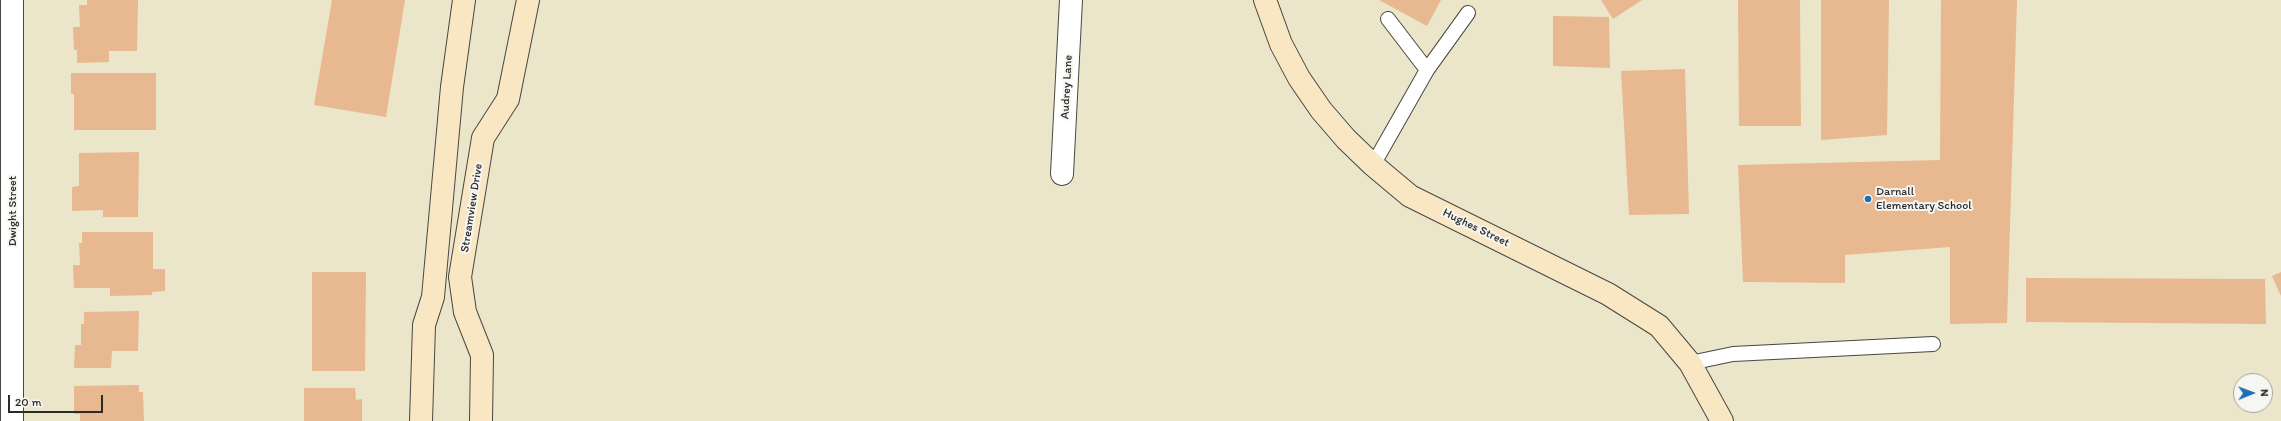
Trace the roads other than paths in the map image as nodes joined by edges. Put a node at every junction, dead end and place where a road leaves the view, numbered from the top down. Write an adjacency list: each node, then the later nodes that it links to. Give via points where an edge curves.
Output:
1 (12, 0): 11 (street, Dwight Street)
2 (464, 0): 15 (main road, via 452,87 433,297 424,325)
3 (528, 0): 16 (main road, Streamview Drive, via 508,99 483,138 460,278 465,312 482,355)
4 (1071, 0): 10 (street, Audrey Lane)
5 (1265, 0): 9 (main road, Hughes Street, via 1281,44 1299,78 1321,110)
6 (1468, 13): 8 (lane)
7 (1388, 19): 8 (lane)
8 (1427, 70): 9 (lane)
9 (1373, 165): 13 (main road, Hughes Street, via 1410,196 1622,302 1659,326)
10 (1062, 174)
11 (6, 188): 14 (street, Dwight Street)
12 (1933, 344): 13 (lane, via 1733,354)
13 (1690, 363): 17 (main road, Hughes Street)
14 (12, 421)
15 (421, 421)
16 (481, 421)
17 (1722, 421)

